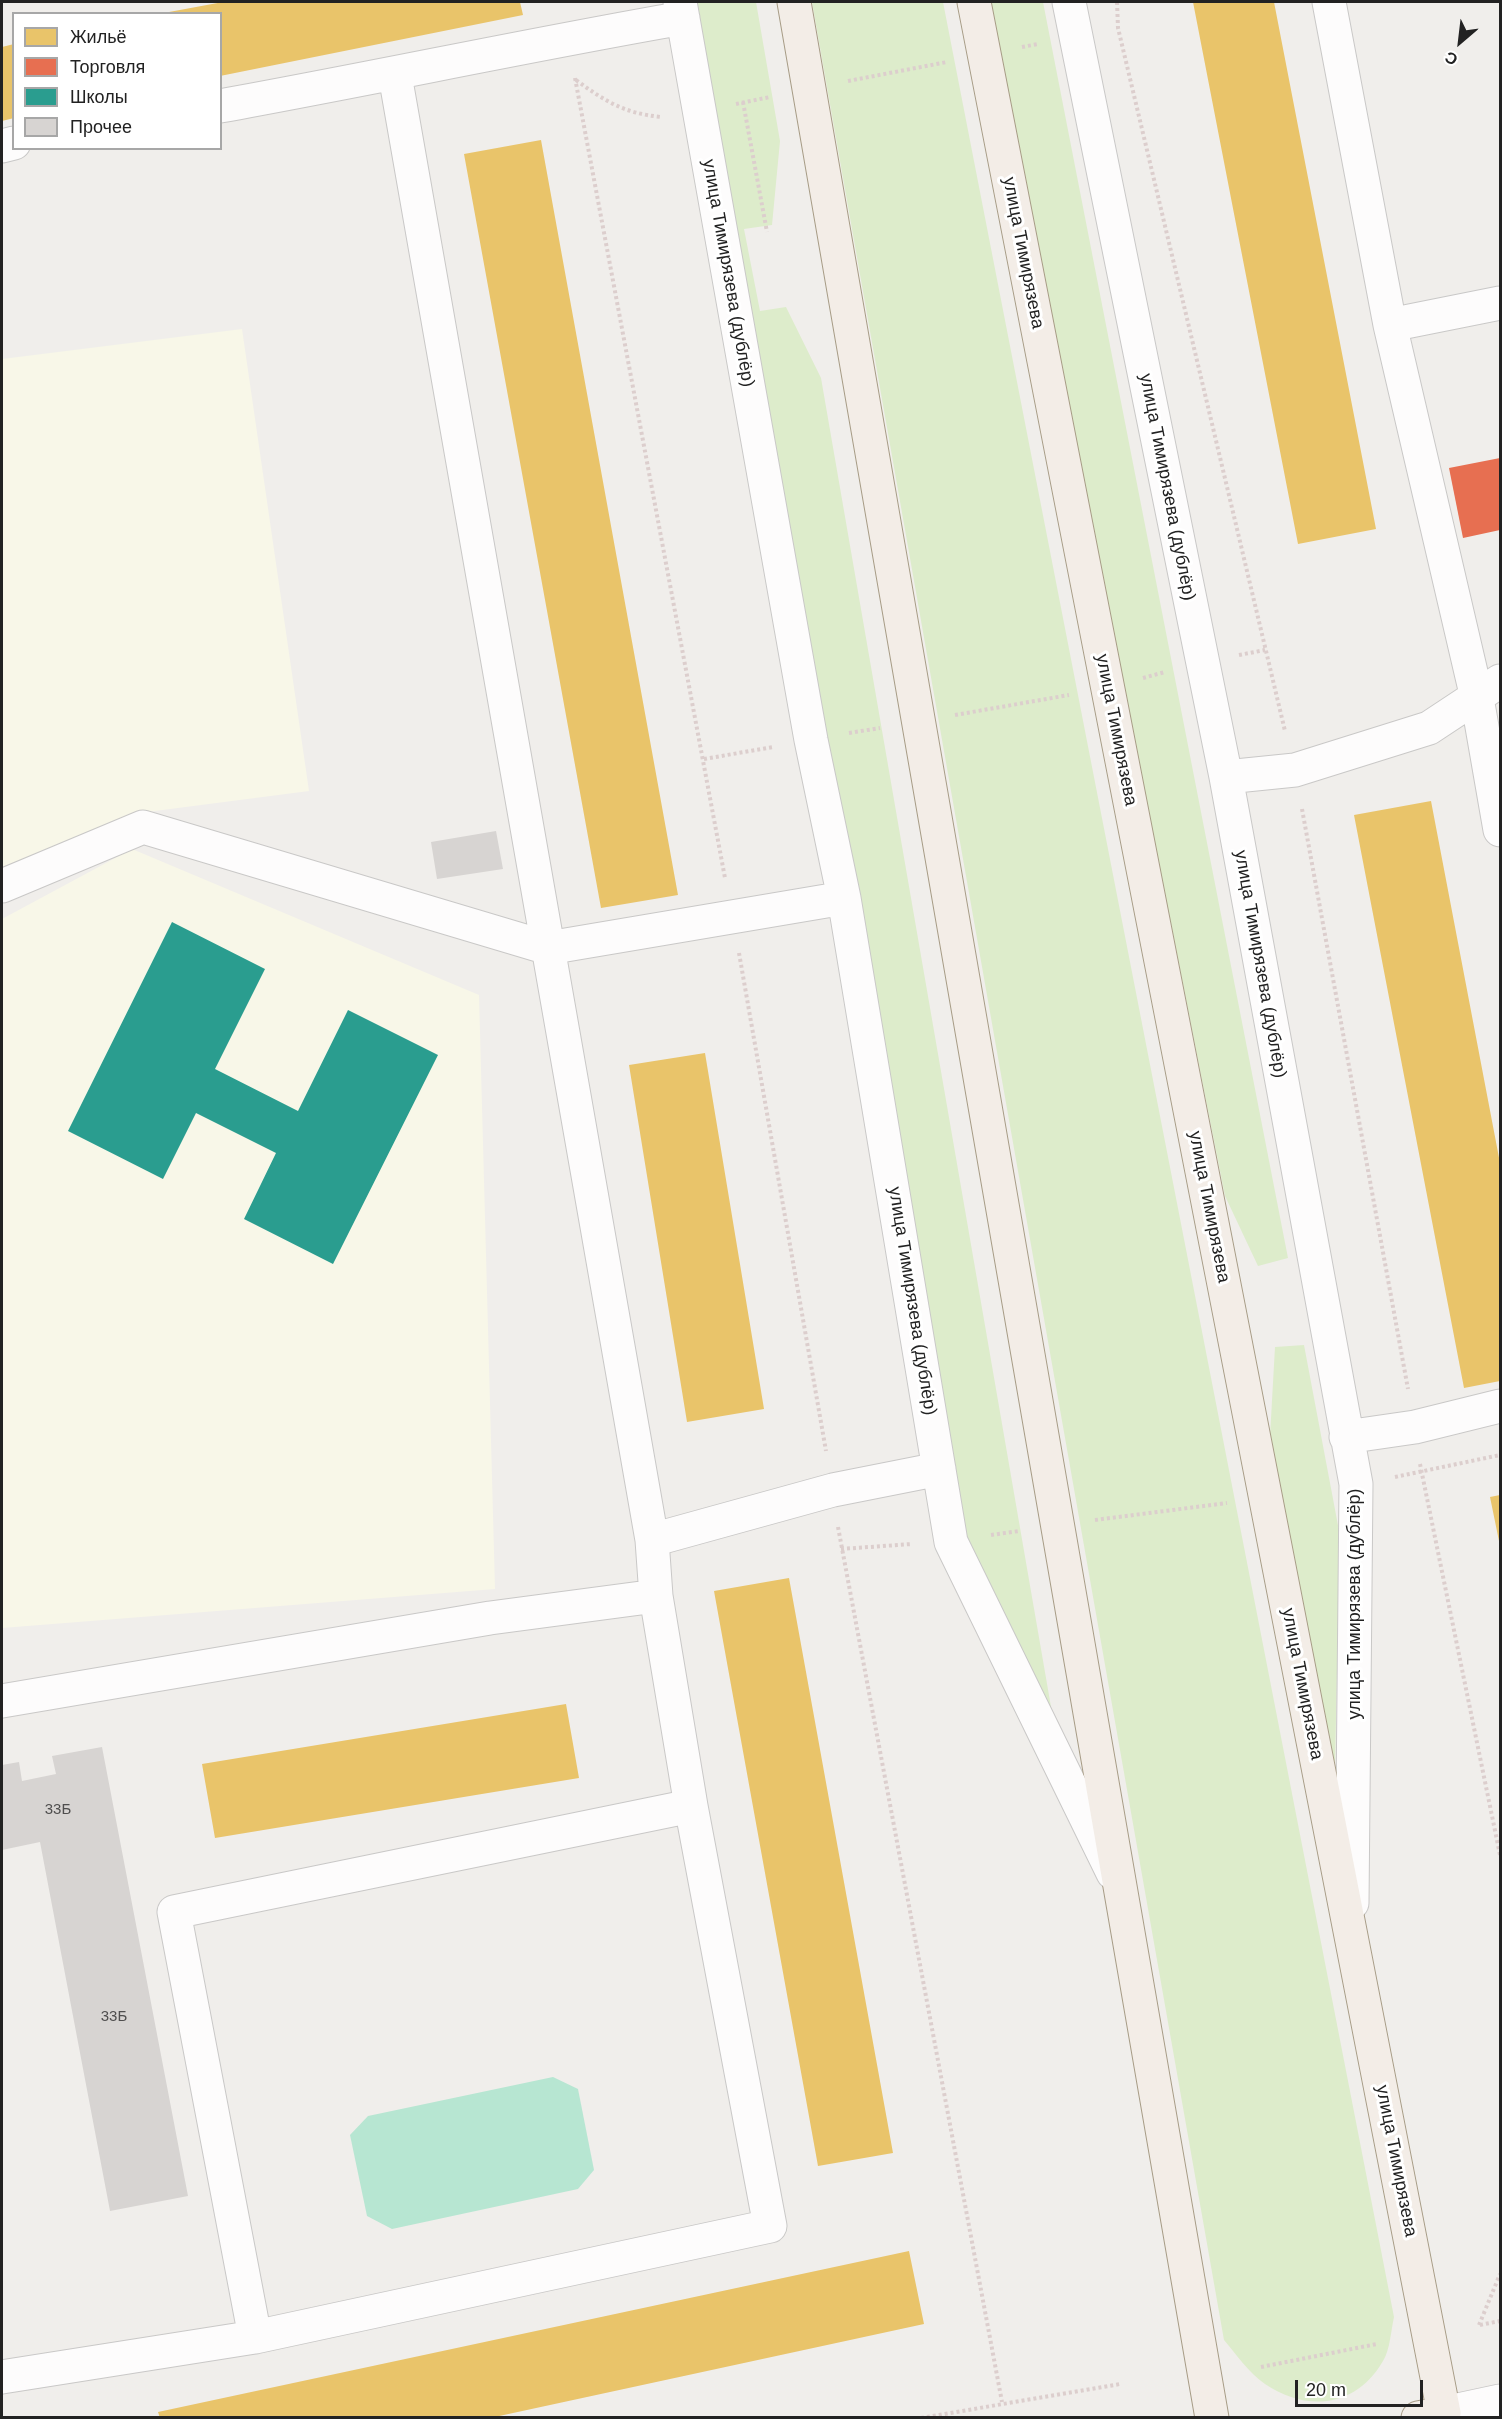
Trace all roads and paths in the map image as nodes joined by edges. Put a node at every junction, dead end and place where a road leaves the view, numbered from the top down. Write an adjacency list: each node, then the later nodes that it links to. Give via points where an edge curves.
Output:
1 (794, 2): 18 (main road)
2 (974, 2): 16 (main road, улица Тимирязева)
3 (1069, 2): 15 (street, улица Тимирязева (дублёр))
4 (1117, 2): 14 (path, via 1118,28)
5 (1329, 2): 13 (street)
6 (682, 10): 7 (street); 19 (street, улица Тимирязева (дублёр))
7 (568, 38): 8 (street); 20 (path)
8 (395, 75): 10 (street); 27 (street)
9 (743, 102): 11 (path)
10 (222, 106)
11 (767, 232)
12 (1500, 303): 13 (street)
13 (1390, 325): 17 (street)
14 (1265, 650): 15 (path); 21 (path)
15 (1203, 662): 16 (path); 22 (street, улица Тимирязева (дублёр))
16 (1108, 688): 18 (path); 36 (main road, улица Тимирязева)
17 (1489, 690): 21 (street, via 1429,728); 23 (street)
18 (919, 721): 19 (path); 37 (main road)
19 (811, 740): 20 (path); 25 (street, улица Тимирязева (дублёр))
20 (704, 759): 26 (path)
21 (1295, 770): 22 (street); 29 (path)
22 (1226, 777): 30 (street, улица Тимирязева (дублёр))
23 (1500, 830)
24 (2, 886): 27 (street, via 143,827)
25 (844, 898): 26 (street); 32 (street, улица Тимирязева (дублёр))
26 (732, 916): 27 (street); 35 (path)
27 (548, 948): 38 (street)
28 (1500, 1406): 29 (street)
29 (1415, 1427): 30 (street); 33 (path)
30 (1346, 1437): 34 (street, улица Тимирязева (дублёр))
31 (1500, 1455): 33 (path)
32 (939, 1469): 35 (street); 39 (street, улица Тимирязева (дублёр))
33 (1421, 1473): 34 (path); 44 (path)
34 (1356, 1484): 46 (street, улица Тимирязева (дублёр))
35 (832, 1490): 38 (street); 40 (path)
36 (1266, 1498): 37 (path); 46 (main road, улица Тимирязева)
37 (1059, 1524): 39 (path); 45 (main road)
38 (652, 1540): 41 (street)
39 (951, 1542): 40 (path); 45 (street, улица Тимирязева (дублёр))
40 (841, 1549): 55 (path)
41 (656, 1596): 42 (street, via 478,1620); 43 (street)
42 (2, 1701)
43 (691, 1806): 49 (street, via 770,2226); 49 (street, via 174,1912)
44 (1500, 1855)
45 (1123, 1894): 58 (main road)
46 (1352, 1937): 56 (main road, улица Тимирязева)
47 (1500, 2274): 48 (path, via 1479,2325)
48 (1500, 2321)
49 (255, 2337): 52 (street)
50 (1377, 2344): 51 (path)
51 (1261, 2367)
52 (2, 2377)
53 (1120, 2384): 55 (path)
54 (1500, 2401): 56 (street)
55 (1002, 2402): 57 (path)
56 (1431, 2415)
57 (921, 2418)
58 (1212, 2418)

